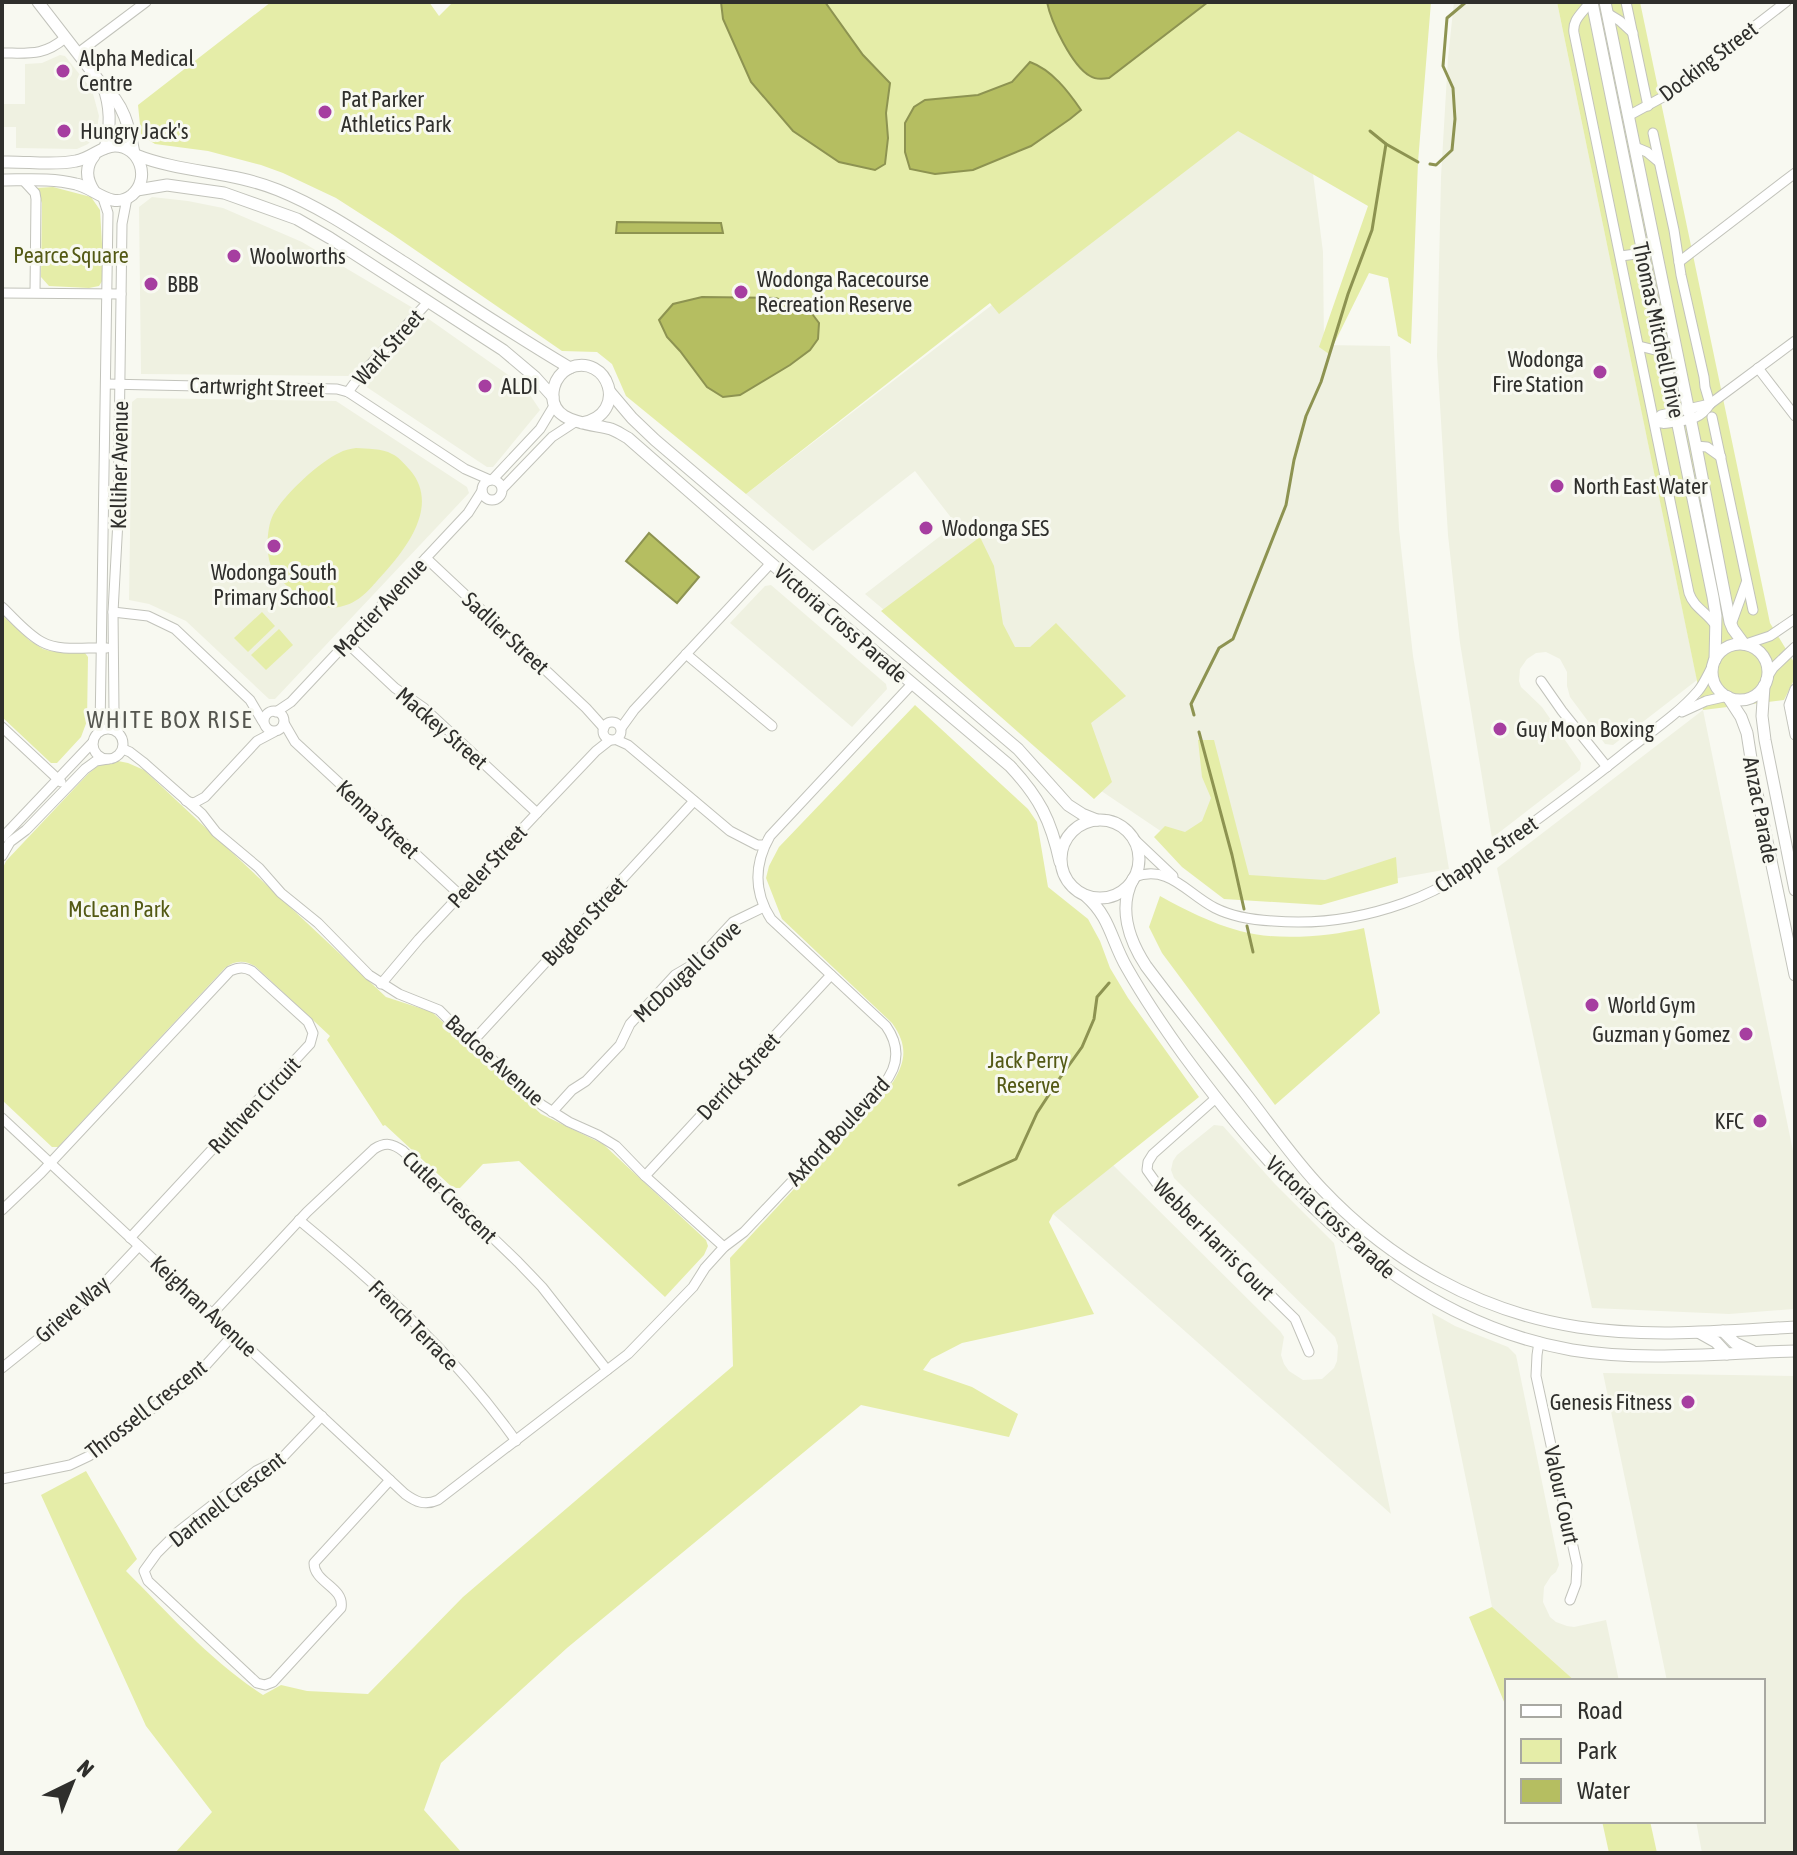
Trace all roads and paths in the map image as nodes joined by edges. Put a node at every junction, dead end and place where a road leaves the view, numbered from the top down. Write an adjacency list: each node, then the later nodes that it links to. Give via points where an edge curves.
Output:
1 (38, 2): 8 (main road)
2 (146, 2): 10 (street)
3 (1591, 2): 14 (main road, Thomas Mitchell Drive); 28 (street, via 1573,30)
4 (1626, 2): 7 (street)
5 (1786, 2): 12 (street, Docking Street)
6 (1606, 7): 7 (street, Thomas Mitchell Drive); 13 (main road, Thomas Mitchell Drive)
7 (1633, 33): 12 (street)
8 (65, 38): 9 (street, via 40,53); 10 (main road)
9 (2, 53)
10 (78, 53): 11 (main road)
11 (103, 86): 17 (main road, via 110,120); 18 (main road, via 125,116)
12 (1648, 106): 13 (street, Docking Street)
13 (1628, 116): 14 (main road); 16 (main road, Thomas Mitchell Drive)
14 (1617, 123): 19 (main road, Thomas Mitchell Drive)
15 (1653, 133): 21 (street, Thomas Mitchell Drive)
16 (1635, 147): 19 (main road); 21 (street); 27 (main road, Thomas Mitchell Drive)
17 (101, 150): 18 (main road, via 123,147); 20 (main road, via 64,163); 26 (main road, via 91,160 88,177)
18 (135, 154): 25 (main road, via 142,172); 38 (main road, via 156,163 234,176 304,202)
19 (1624, 161): 27 (main road, Thomas Mitchell Drive)
20 (2, 162)
21 (1660, 165): 29 (street, Thomas Mitchell Drive)
22 (1795, 173): 29 (street)
23 (2, 180): 24 (main road)
24 (23, 180): 26 (main road, via 73,183); 30 (street, via 36,199)
25 (132, 194): 26 (main road, via 119,200); 33 (street, Kelliher Avenue, via 122,224); 34 (main road, via 159,185 177,186 224,193 281,212)
26 (99, 195): 32 (street, Kelliher Avenue, via 108,213)
27 (1650, 256): 28 (street); 37 (main road, Thomas Mitchell Drive); 40 (main road, Thomas Mitchell Drive)
28 (1622, 261): 36 (street)
29 (1679, 262): 46 (street, Thomas Mitchell Drive)
30 (35, 292): 31 (street); 32 (street)
31 (2, 293)
32 (106, 294): 33 (street); 41 (street, Kelliher Avenue)
33 (121, 294): 42 (street, Kelliher Avenue)
34 (428, 302): 43 (street, Wark Street); 45 (main road, via 518,361)
35 (1795, 341): 39 (street)
36 (1639, 346): 37 (street); 50 (street)
37 (1663, 352): 40 (main road); 47 (main road, Thomas Mitchell Drive)
38 (570, 368): 44 (main road, via 596,370); 45 (main road, via 555,383)
39 (1758, 368): 46 (street); 48 (street)
40 (1680, 369): 47 (main road, Thomas Mitchell Drive)
41 (106, 384): 42 (street, Cartwright Street); 74 (street, Kelliher Avenue)
42 (121, 384): 43 (street, Cartwright Street); 68 (street, Kelliher Avenue)
43 (348, 392): 55 (street, Cartwright Street)
44 (610, 392): 51 (main road, via 599,417); 63 (main road, Victoria Cross Parade, via 655,440)
45 (554, 401): 51 (main road, via 562,415); 56 (street, via 540,429)
46 (1710, 404): 47 (street)
47 (1683, 416): 50 (street, via 1661,424); 52 (main road, Thomas Mitchell Drive); 53 (main road, Thomas Mitchell Drive)
48 (1795, 416)
49 (1712, 417): 54 (street, Thomas Mitchell Drive)
50 (1655, 421): 70 (street, via 1690,596)
51 (578, 422): 57 (street, via 552,437); 62 (main road, Victoria Cross Parade, via 628,438)
52 (1696, 446): 53 (main road); 54 (street); 71 (main road, Thomas Mitchell Drive)
53 (1684, 454): 70 (main road, Thomas Mitchell Drive)
54 (1721, 457): 64 (street, Thomas Mitchell Drive)
55 (465, 469): 56 (street, Cartwright Street); 58 (street, Cartwright Street)
56 (491, 480): 57 (street); 58 (street)
57 (503, 488): 59 (street, via 500,497)
58 (482, 491): 59 (street); 60 (street, Mactier Avenue)
59 (491, 500): 60 (street, Mactier Avenue)
60 (468, 513): 61 (street, Mactier Avenue)
61 (426, 558): 72 (street, Mactier Avenue); 93 (street, Sadlier Street)
62 (771, 563): 65 (main road, Victoria Cross Parade); 77 (street, Peeler Street)
63 (815, 576): 65 (main road); 79 (main road, Victoria Cross Parade)
64 (1746, 580): 67 (street, Thomas Mitchell Drive); 71 (street)
65 (803, 591): 82 (main road, Victoria Cross Parade)
66 (2, 607): 74 (street, via 47,644)
67 (1753, 610)
68 (113, 612): 76 (street, Kelliher Avenue); 85 (street, via 148,616 175,629)
69 (1795, 619): 73 (street, via 1770,636)
70 (1716, 626): 78 (main road, Thomas Mitchell Drive)
71 (1731, 626): 73 (main road, Thomas Mitchell Drive)
72 (347, 643): 87 (street, Mactier Avenue); 106 (street, Mackey Street)
73 (1745, 644): 78 (main road, via 1728,646); 81 (main road, via 1764,658)
74 (101, 647): 76 (street); 91 (street, Kelliher Avenue)
75 (1795, 647): 81 (street)
76 (114, 648): 92 (street, Kelliher Avenue)
77 (686, 654): 89 (street); 93 (street, Peeler Street)
78 (1714, 662): 84 (main road, via 1714,683); 86 (street, Chapple Street, via 1700,688)
79 (925, 669): 82 (main road); 107 (main road, Victoria Cross Parade, via 1018,749 1068,805)
80 (1541, 681): 101 (street)
81 (1765, 683): 84 (main road, via 1747,698); 111 (main road, Anzac Parade, via 1765,740)
82 (912, 684): 110 (street); 113 (main road, Victoria Cross Parade, via 1030,787 1049,819)
83 (1795, 689): 95 (street, via 1789,705)
84 (1728, 696): 86 (street, Chapple Street); 121 (main road, Anzac Parade, via 1747,733)
85 (250, 700): 87 (street); 88 (street)
86 (1673, 715): 101 (street, Chapple Street)
87 (278, 716): 88 (street, via 265,715); 94 (street, via 280,730); 98 (street, Kenna Street)
88 (263, 723): 94 (street); 96 (street)
89 (772, 726)
90 (2, 727): 102 (street)
91 (100, 731): 92 (street); 97 (street)
92 (118, 731): 99 (street)
93 (613, 731): 105 (street, Sadlier Street); 106 (street, Peeler Street)
94 (275, 732): 96 (street); 98 (street, Kenna Street)
95 (1795, 735)
96 (257, 741): 104 (street, via 205,797)
97 (93, 742): 100 (street, via 99,756); 102 (street)
98 (295, 742): 117 (street, Kenna Street)
99 (123, 749): 100 (street); 104 (street, Badcoe Avenue)
100 (108, 759): 103 (street, via 96,761)
101 (1607, 767): 116 (street, Chapple Street, via 1447,885 1386,909 1303,923 1260,920 1217,909)
102 (58, 779): 103 (street); 108 (street)
103 (66, 788): 112 (street)
104 (186, 801): 122 (street, Badcoe Avenue)
105 (694, 801): 110 (street, Sadlier Street, via 730,831); 123 (street, Bugden Street)
106 (537, 813): 117 (street, Peeler Street)
107 (1097, 820): 109 (main road, via 1122,826); 113 (main road, via 1070,833)
108 (2, 838)
109 (1135, 840): 114 (main road, via 1139,856); 116 (street, Chapple Street)
110 (765, 845): 119 (street, via 758,880)
111 (1791, 852): 115 (main road, Anzac Parade)
112 (2, 856)
113 (1060, 862): 118 (main road, via 1069,883)
114 (1134, 878): 116 (street, Chapple Street, via 1154,873); 118 (main road, via 1108,897); 136 (main road, Victoria Cross Parade, via 1126,896 1127,919 1146,966 1346,1213 1397,1254 1459,1291 1546,1321)
115 (1794, 882)
116 (1182, 885)
117 (460, 895): 122 (street, Peeler Street)
118 (1086, 896): 124 (main road, Victoria Cross Parade, via 1105,917 1122,959 1166,1030)
119 (764, 907): 120 (street, Axford Boulevard); 125 (street, McDougall Grove, via 733,922 694,964 675,975 630,1024 620,1045)
120 (831, 975): 128 (street, Derrick Street); 133 (street, Axford Boulevard, via 886,1026 896,1050 893,1071 744,1232)
121 (1795, 975)
122 (381, 984): 123 (street, Badcoe Avenue, via 439,1010)
123 (474, 1040): 125 (street, Badcoe Avenue)
124 (1216, 1098): 140 (main road, Victoria Cross Parade, via 1306,1200 1388,1271 1473,1321); 142 (street, Webber Harris Court, via 1153,1154 1147,1170 1295,1319)
125 (552, 1112): 128 (street, Badcoe Avenue, via 616,1146)
126 (2, 1118): 127 (street, Keighran Avenue)
127 (50, 1163): 129 (street); 131 (street, Keighran Avenue); 131 (street, Ruthven Circuit, via 237,967 252,971 308,1022 310,1044)
128 (645, 1176): 133 (street, Badcoe Avenue)
129 (2, 1210)
130 (299, 1220): 134 (street, Cutler Crescent); 147 (street, Cutler Crescent, via 374,1149 395,1145 542,1287); 149 (street, French Terrace, via 433,1341)
131 (130, 1238): 132 (street, Keighran Avenue)
132 (139, 1246): 134 (street, Keighran Avenue); 146 (street, Grieve Way, via 92,1296)
133 (724, 1247): 147 (street, Axford Boulevard, via 693,1287)
134 (212, 1314): 139 (street, Keighran Avenue)
135 (1795, 1327): 137 (main road, Victoria Cross Parade)
136 (1603, 1330): 138 (main road, Victoria Cross Parade); 144 (main road)
137 (1723, 1331): 138 (main road, Victoria Cross Parade); 143 (main road, via 1738,1345)
138 (1700, 1333): 145 (main road)
139 (234, 1334): 148 (street, Keighran Avenue); 150 (street, Throssell Crescent, via 197,1375 89,1456)
140 (1539, 1342): 144 (main road, Victoria Cross Parade); 153 (street, Valour Court, via 1536,1376 1577,1565)
141 (1795, 1351): 143 (main road, Victoria Cross Parade)
142 (1309, 1352)
143 (1757, 1352): 145 (main road, Victoria Cross Parade)
144 (1600, 1353): 145 (main road, Victoria Cross Parade)
145 (1727, 1354)
146 (2, 1368)
147 (607, 1370): 149 (street, Axford Boulevard)
148 (322, 1416): 151 (street, Keighran Avenue); 151 (street, Dartnell Crescent, via 282,1458 256,1471 179,1531 144,1571 148,1581 257,1683 273,1682 341,1608 342,1599 316,1573 314,1563)
149 (516, 1441): 152 (street, Axford Boulevard, via 438,1500 421,1503)
150 (2, 1479)
151 (390, 1480): 152 (street, Keighran Avenue)
152 (405, 1494)
153 (1570, 1600)

